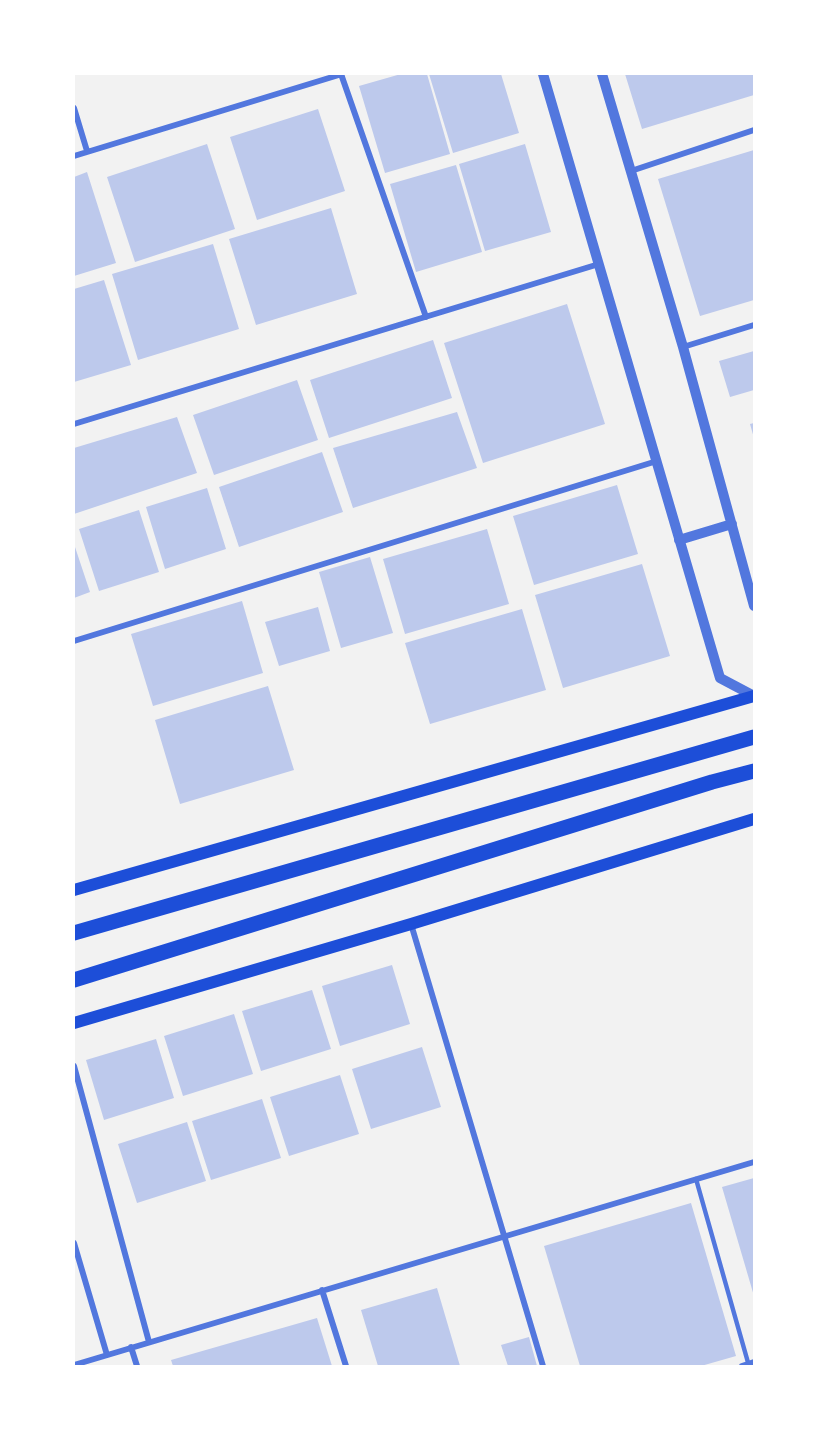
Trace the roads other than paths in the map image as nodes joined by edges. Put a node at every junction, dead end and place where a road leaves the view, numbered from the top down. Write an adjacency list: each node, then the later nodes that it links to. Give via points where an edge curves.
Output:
1 (342, 74): 6 (street); 10 (street)
2 (543, 74): 9 (street)
3 (602, 74): 8 (street)
4 (74, 108): 6 (street)
5 (754, 130): 8 (street)
6 (87, 152): 7 (street)
7 (74, 156)
8 (631, 171): 12 (street)
9 (599, 264): 10 (street); 14 (street)
10 (426, 317): 13 (street)
11 (754, 325): 12 (street)
12 (683, 347): 15 (street)
13 (74, 424)
14 (657, 461): 16 (street); 18 (street)
15 (732, 524): 16 (street); 17 (street)
16 (679, 540): 19 (street, via 720,678)
17 (754, 606)
18 (74, 641)
19 (754, 696): 23 (main road)
20 (754, 737): 25 (main road)
21 (754, 771): 26 (main road)
22 (754, 819): 24 (main road)
23 (74, 890)
24 (411, 924): 27 (main road); 31 (street)
25 (74, 933)
26 (74, 980)
27 (74, 1023)
28 (74, 1066): 34 (street)
29 (754, 1161): 30 (street)
30 (696, 1179): 31 (street); 38 (lane)
31 (503, 1236): 33 (street); 41 (street)
32 (74, 1243): 36 (street)
33 (322, 1290): 34 (street); 40 (street)
34 (149, 1342): 35 (street)
35 (131, 1347): 36 (street); 39 (street)
36 (107, 1355): 37 (street)
37 (74, 1365)
38 (748, 1365)
39 (136, 1366)
40 (346, 1366)
41 (543, 1366)

